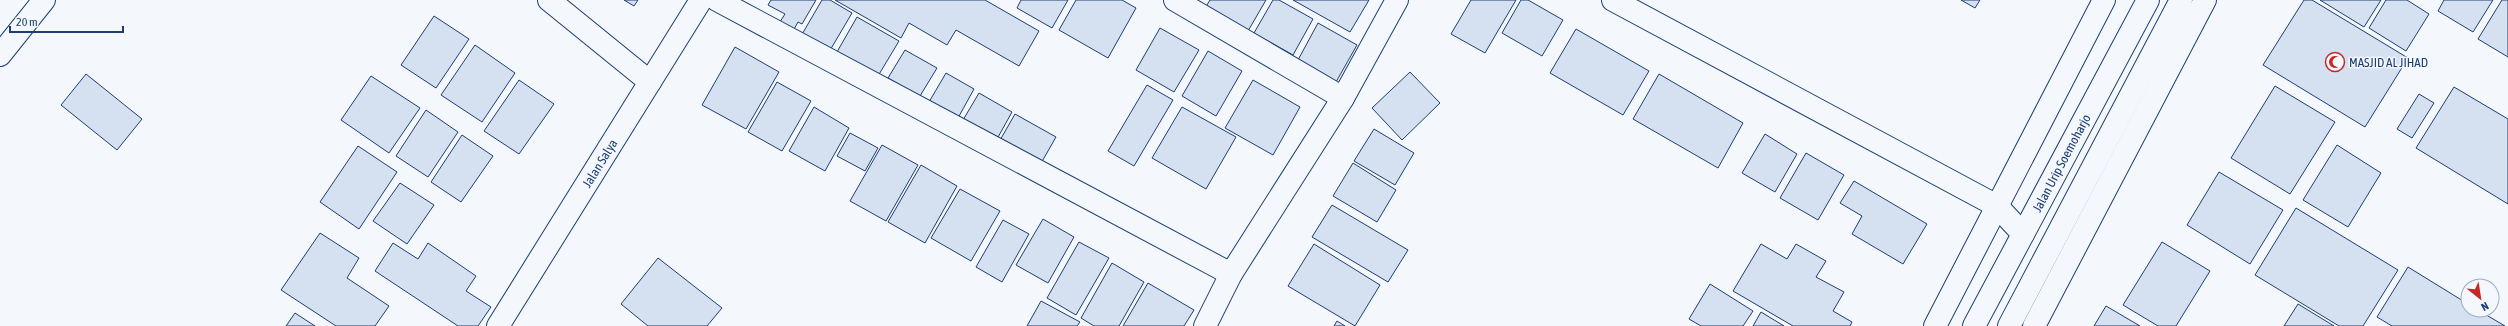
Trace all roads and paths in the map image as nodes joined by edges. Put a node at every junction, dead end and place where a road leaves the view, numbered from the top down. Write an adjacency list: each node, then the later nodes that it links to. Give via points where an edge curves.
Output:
1 (44, 0): 12 (main road)
2 (549, 0): 13 (main road)
3 (701, 0): 13 (main road, Jalan Salya)
4 (717, 0): 17 (main road)
5 (1175, 0): 14 (main road)
6 (1397, 0): 14 (main road)
7 (1613, 0): 15 (main road)
8 (2104, 0): 15 (main road)
9 (2148, 0): 16 (main road, Jalan Urip Soemoharjo)
10 (2180, 0): 22 (main road)
11 (2205, 0): 23 (main road)
12 (0, 55)
13 (650, 82): 18 (main road, Jalan Salya)
14 (1343, 98): 17 (main road)
15 (1997, 206): 16 (main road); 20 (main road)
16 (2023, 234): 21 (main road, Jalan Urip Soemoharjo)
17 (1231, 274): 19 (main road)
18 (498, 326)
19 (1205, 326)
20 (1935, 326)
21 (1974, 326)
22 (2009, 326)
23 (2034, 326)

